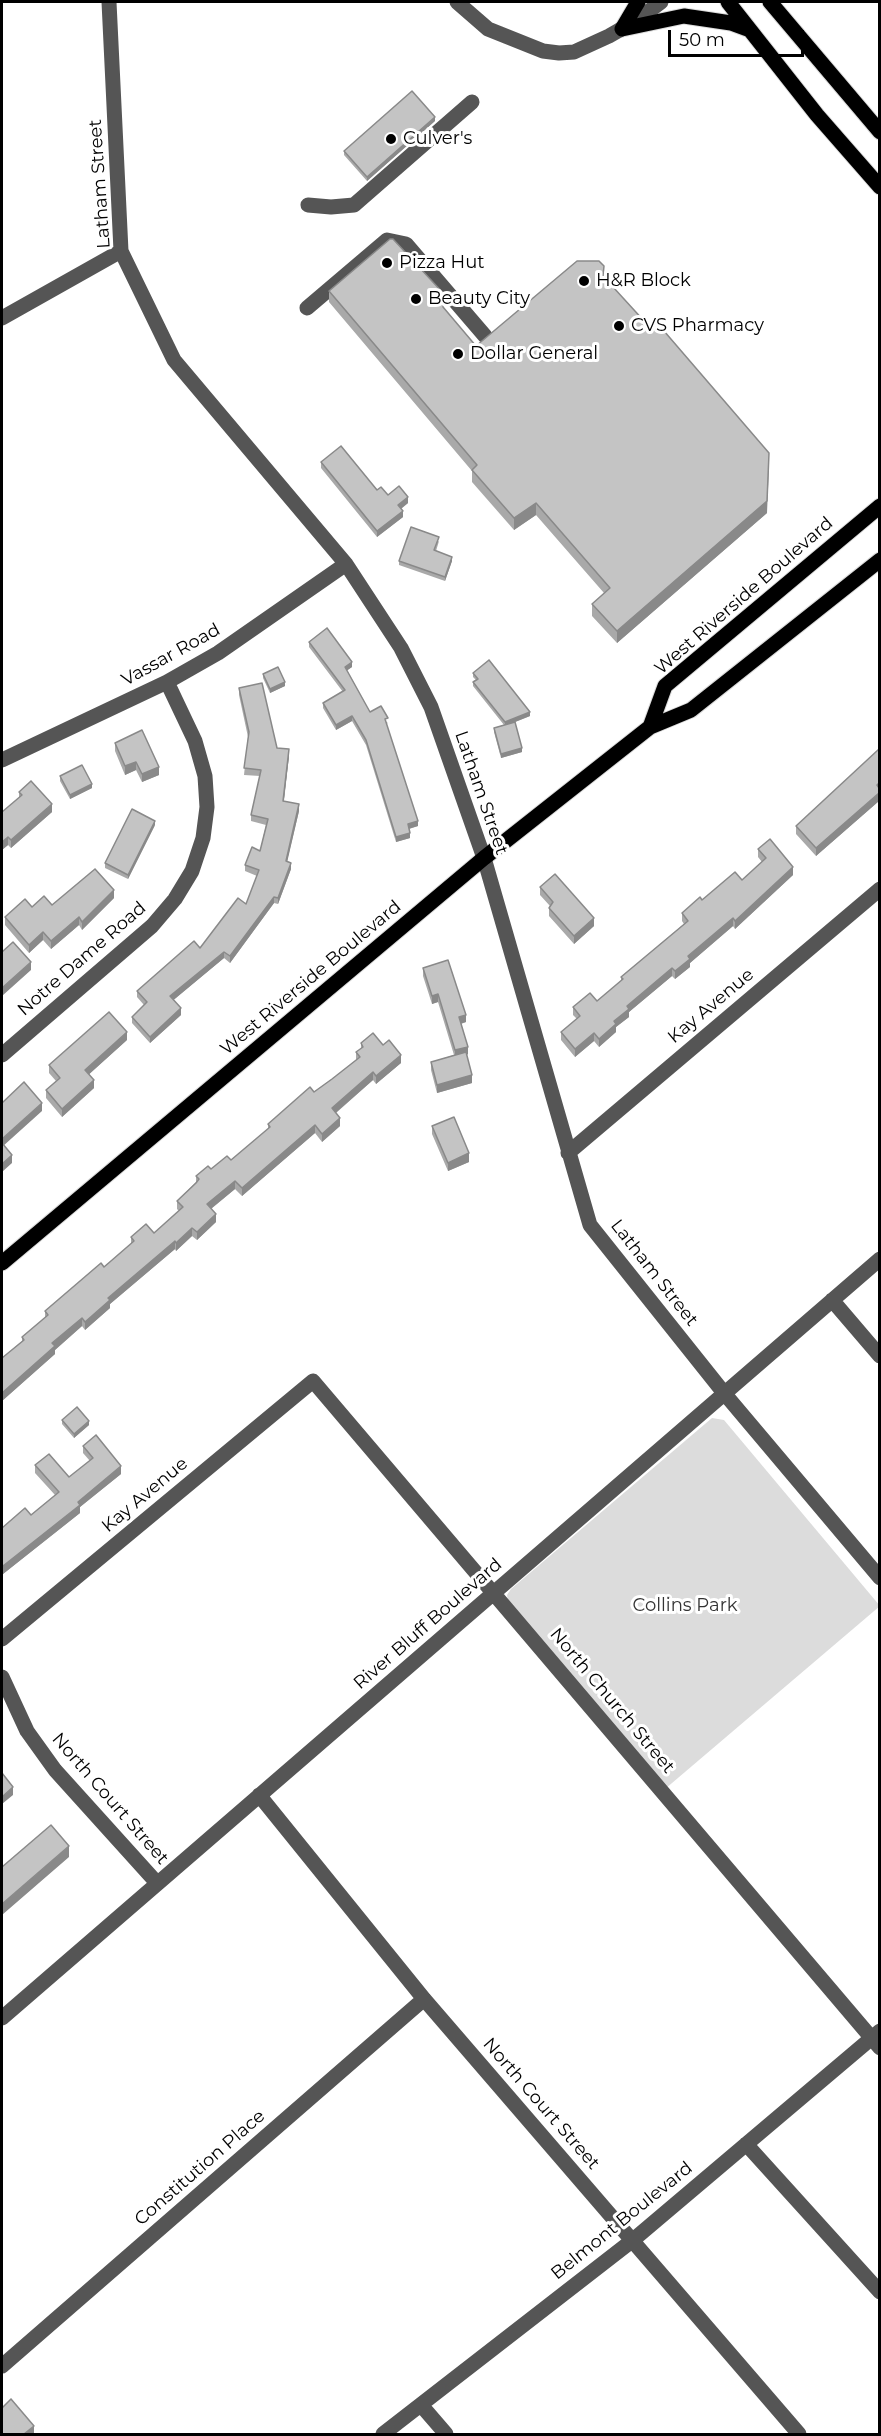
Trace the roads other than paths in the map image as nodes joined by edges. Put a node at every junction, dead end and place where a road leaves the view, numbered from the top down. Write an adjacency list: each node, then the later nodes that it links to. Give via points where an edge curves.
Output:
1 (109, 2): 13 (street, Latham Street)
2 (457, 2): 7 (street, via 488,29 543,51 574,52)
3 (638, 2): 7 (main road)
4 (661, 2): 7 (street)
5 (728, 2): 8 (main road)
6 (770, 2): 10 (main road)
7 (622, 29): 8 (main road, via 684,16)
8 (750, 30): 11 (main road)
9 (472, 102): 12 (street, via 354,205)
10 (879, 132)
11 (879, 188)
12 (308, 205)
13 (121, 251): 15 (street); 19 (street, Latham Street, via 174,360)
14 (307, 308): 16 (street, via 387,240 406,244)
15 (2, 318)
16 (486, 336)
17 (879, 506): 21 (main road, West Riverside Boulevard, via 664,686)
18 (879, 560): 21 (main road, West Riverside Boulevard, via 691,710)
19 (346, 564): 20 (street, Vassar Road, via 227,647); 23 (street, Latham Street, via 401,648 431,707)
20 (167, 682): 22 (street, Vassar Road); 25 (street, Notre Dame Road, via 195,741 205,776 207,807 192,871 176,899 152,926)
21 (650, 727): 23 (main road, West Riverside Boulevard)
22 (2, 760)
23 (484, 858): 26 (street, Latham Street); 28 (main road, West Riverside Boulevard)
24 (879, 889): 26 (street, Kay Avenue)
25 (2, 1055)
26 (568, 1153): 32 (street, Latham Street, via 590,1225)
27 (879, 1259): 29 (street, River Bluff Boulevard)
28 (2, 1263)
29 (832, 1300): 30 (street); 32 (street, River Bluff Boulevard)
30 (879, 1356)
31 (313, 1381): 34 (street, North Church Street); 35 (street, Kay Avenue)
32 (724, 1394): 33 (street, Latham Street); 34 (street, River Bluff Boulevard)
33 (879, 1578)
34 (494, 1592): 37 (street, River Bluff Boulevard); 41 (street, North Church Street)
35 (2, 1639)
36 (2, 1677): 38 (street, North Court Street, via 27,1731 55,1770)
37 (259, 1795): 38 (street, River Bluff Boulevard); 39 (street, North Court Street)
38 (157, 1883): 40 (street, River Bluff Boulevard)
39 (424, 1999): 43 (street, North Court Street); 45 (street, Constitution Place)
40 (2, 2018)
41 (877, 2039): 42 (street, Belmont Boulevard)
42 (746, 2144): 43 (street, Belmont Boulevard); 44 (street)
43 (633, 2240): 46 (street, Belmont Boulevard); 49 (street, North Court Street)
44 (879, 2292)
45 (2, 2366)
46 (421, 2405): 47 (street, Belmont Boulevard); 48 (street)
47 (383, 2434)
48 (446, 2434)
49 (799, 2434)

